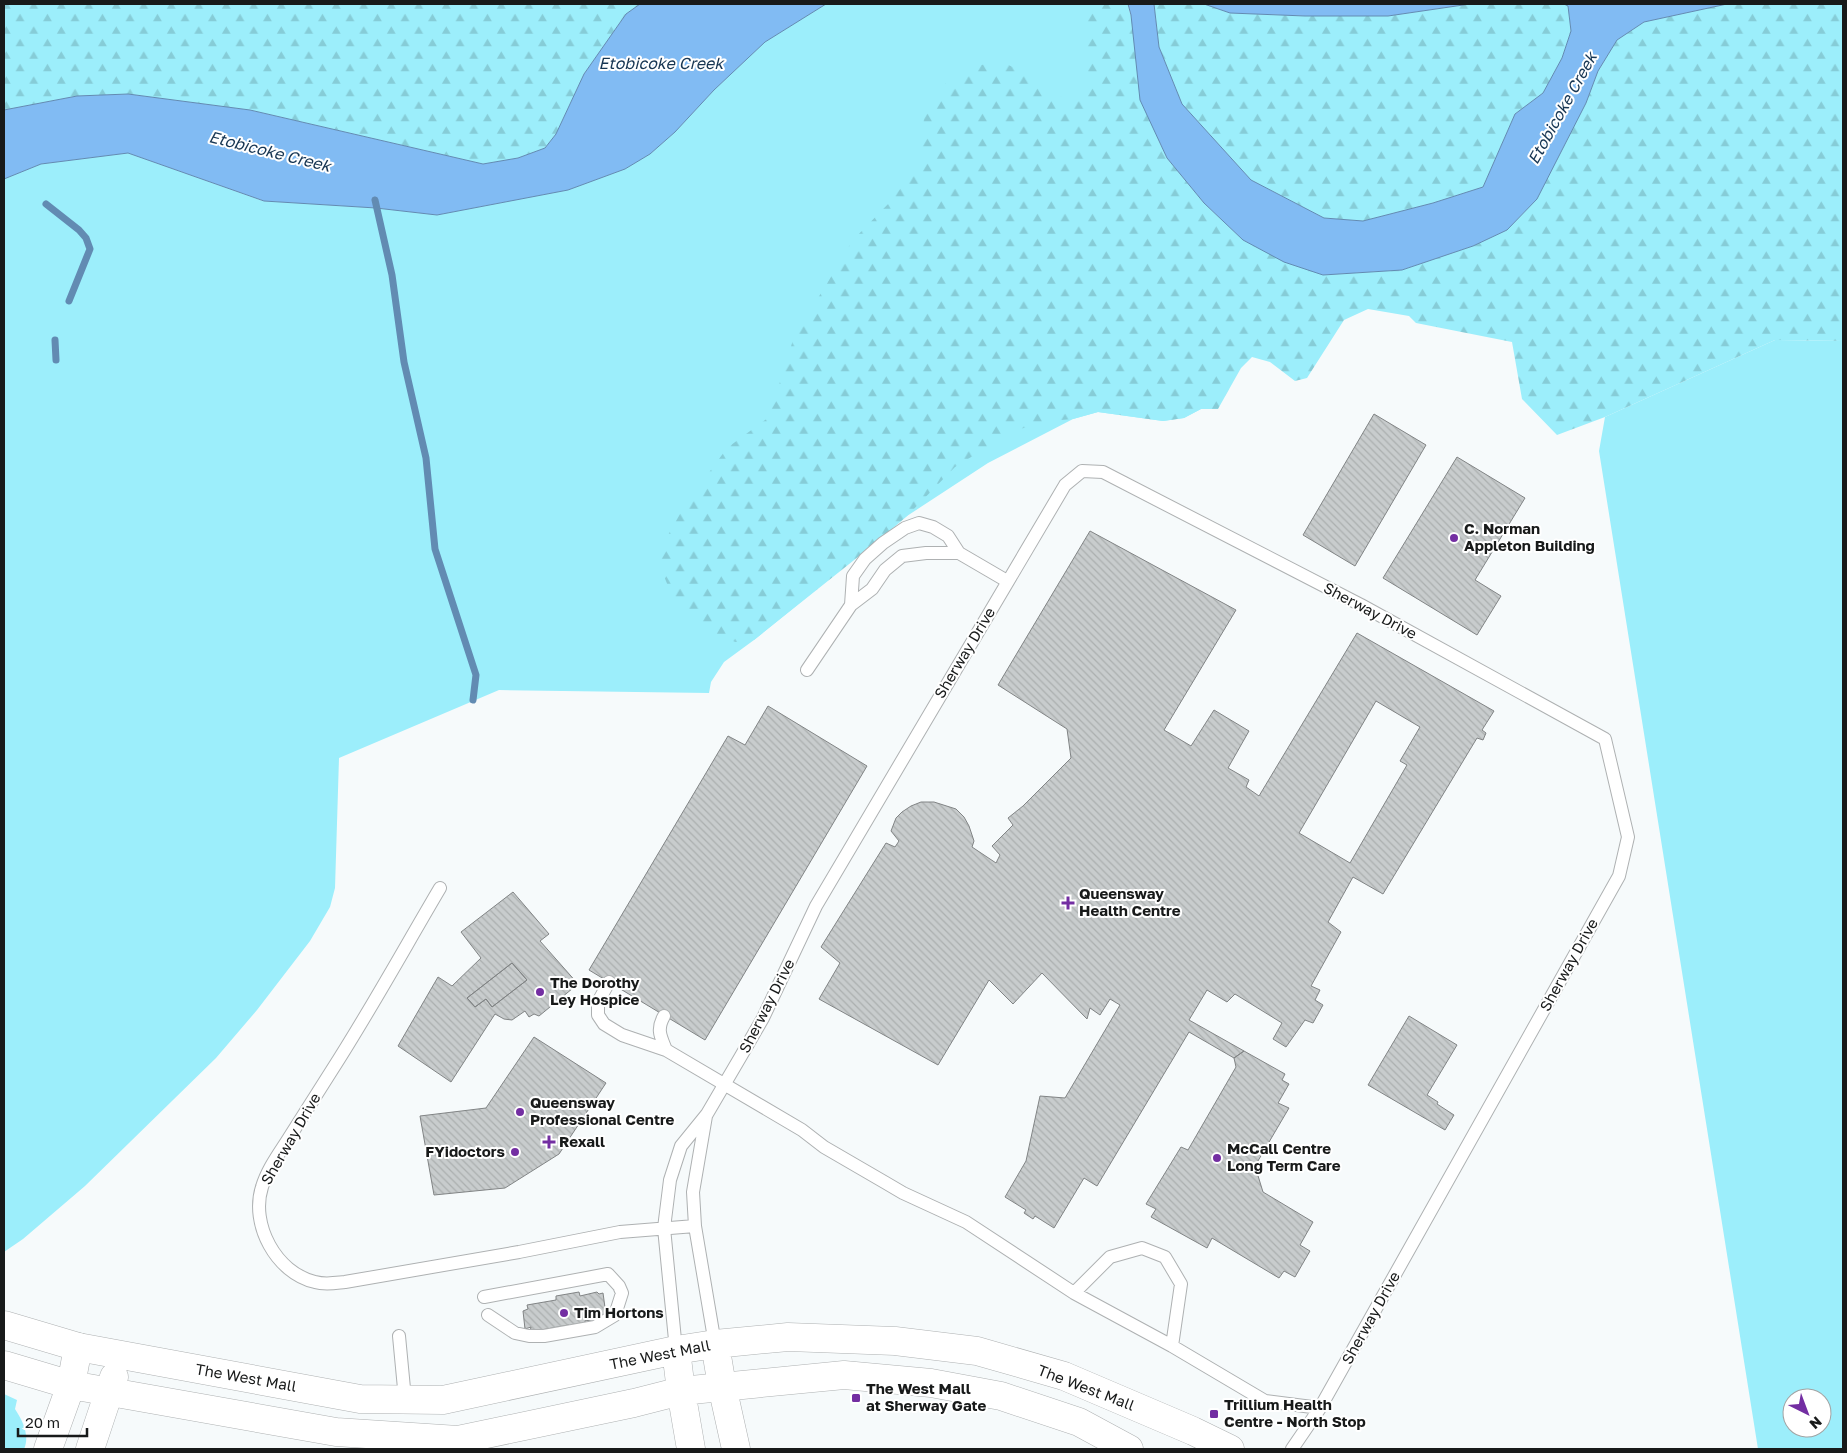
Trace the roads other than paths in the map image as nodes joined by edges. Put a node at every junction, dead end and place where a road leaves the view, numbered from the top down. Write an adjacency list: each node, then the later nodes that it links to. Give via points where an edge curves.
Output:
1 (960, 552): 2 (lane); 3 (lane, via 902,556 885,570 872,589); 3 (lane, via 948,536 933,527 919,523 905,528 865,559 853,576)
2 (1007, 581): 9 (lane, Sherway Drive, via 816,906 763,1018); 29 (lane, Sherway Drive, via 1065,485 1082,471 1103,472 1361,605 1605,739 1628,837 1619,876)
3 (851, 605): 4 (lane)
4 (806, 670)
5 (440, 888): 12 (lane, Sherway Drive, via 262,1186 258,1206 260,1226 268,1243 278,1257 303,1277 327,1284 620,1232)
6 (609, 982): 8 (lane, via 598,1002 598,1015 604,1024 622,1035)
7 (664, 1016): 8 (lane, via 660,1034)
8 (666, 1050): 9 (lane)
9 (724, 1085): 10 (lane, Sherway Drive); 13 (lane, via 886,1183 966,1222)
10 (706, 1114): 11 (lane, Sherway Drive, via 693,1192); 12 (lane, Sherway Drive, via 681,1146 670,1180)
11 (695, 1226): 12 (lane, Sherway Drive); 18 (lane, Sherway Drive)
12 (664, 1228): 21 (lane, Sherway Drive)
13 (1074, 1293): 19 (lane); 19 (lane, via 1110,1257 1142,1248 1165,1257 1181,1284)
14 (484, 1297): 15 (lane, via 608,1274 622,1293 615,1315 595,1327 544,1336 515,1333)
15 (488, 1315)
16 (4, 1325): 20 (main road, The West Mall)
17 (399, 1336): 28 (lane)
18 (715, 1344): 21 (main road, The West Mall); 25 (main road); 35 (main road, The West Mall, via 788,1337 895,1341 976,1351 1064,1376)
19 (1172, 1346): 29 (lane, via 1264,1401)
20 (78, 1347): 22 (main road, The West Mall); 24 (main road)
21 (676, 1350): 26 (main road); 28 (main road, The West Mall, via 443,1400)
22 (120, 1355): 27 (main road); 28 (main road, The West Mall, via 360,1399)
23 (4, 1365): 24 (main road)
24 (71, 1385): 27 (main road); 30 (main road)
25 (722, 1386): 26 (main road); 33 (main road); 34 (main road, via 844,1375 931,1383 1001,1396 1079,1422)
26 (680, 1391): 27 (main road, via 458,1440 336,1432); 32 (main road)
27 (109, 1393): 31 (main road)
28 (405, 1399)
29 (1320, 1408): 36 (lane, Sherway Drive)
30 (48, 1449)
31 (90, 1449)
32 (691, 1449)
33 (736, 1449)
34 (1129, 1449)
35 (1230, 1449)
36 (1292, 1449)

